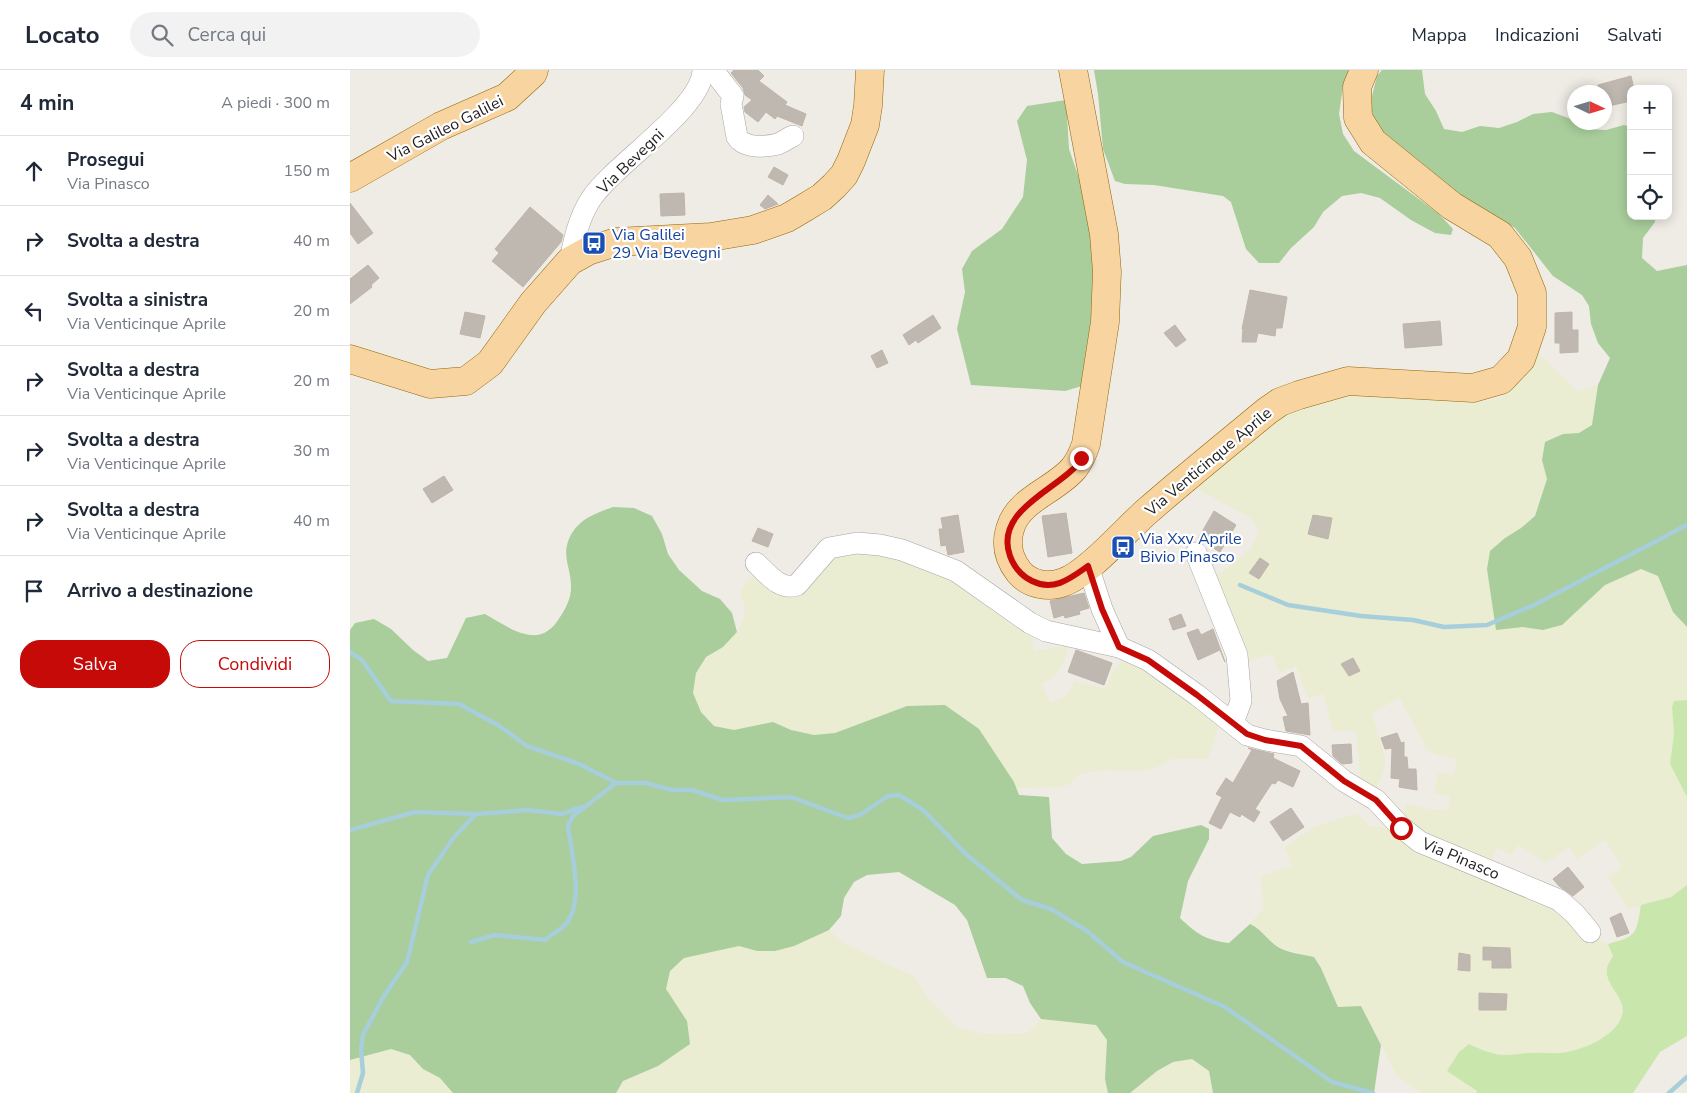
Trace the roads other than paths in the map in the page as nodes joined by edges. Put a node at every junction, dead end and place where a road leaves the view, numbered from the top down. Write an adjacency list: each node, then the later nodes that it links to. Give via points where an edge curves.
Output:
1 (534, 70): 7 (main road, Via Galileo Galilei, via 507,97 441,126)
2 (870, 70): 8 (main road, via 865,124 857,148 844,175 822,197 787,218 753,230 711,237 616,242)
3 (1073, 70): 12 (main road, Via Venticinque Aprile, via 1104,234 1108,272 1105,322 1081,458 1073,469 1026,505 1014,520 1008,540 1013,563 1022,574 1038,584 1066,581)
4 (1364, 70): 12 (main road, Via Venticinque Aprile, via 1357,87 1358,118 1373,142 1452,206 1500,235 1518,258 1532,293 1532,327 1521,359 1501,380 1473,388 1348,381 1280,402 1145,513)
5 (704, 71): 6 (street, via 716,74 733,96 734,121 740,142 753,146 779,144); 8 (street, Via Bevegni, via 686,106 612,174 591,198 580,222)
6 (793, 136)
7 (350, 178)
8 (570, 261): 9 (main road, via 533,303 490,363 466,381 430,384)
9 (350, 359)
10 (1196, 553): 14 (street, via 1237,655 1240,701)
11 (756, 563): 13 (street, Via Pinasco, via 776,581 791,587 797,585 829,548 857,543 902,550 956,571 1046,631)
12 (1088, 566): 13 (street)
13 (1119, 647): 14 (street, Via Pinasco, via 1148,660)
14 (1232, 723): 15 (street, Via Pinasco, via 1247,734 1265,740 1301,746 1344,781 1376,800 1401,828 1420,842 1559,900)
15 (1590, 932)

